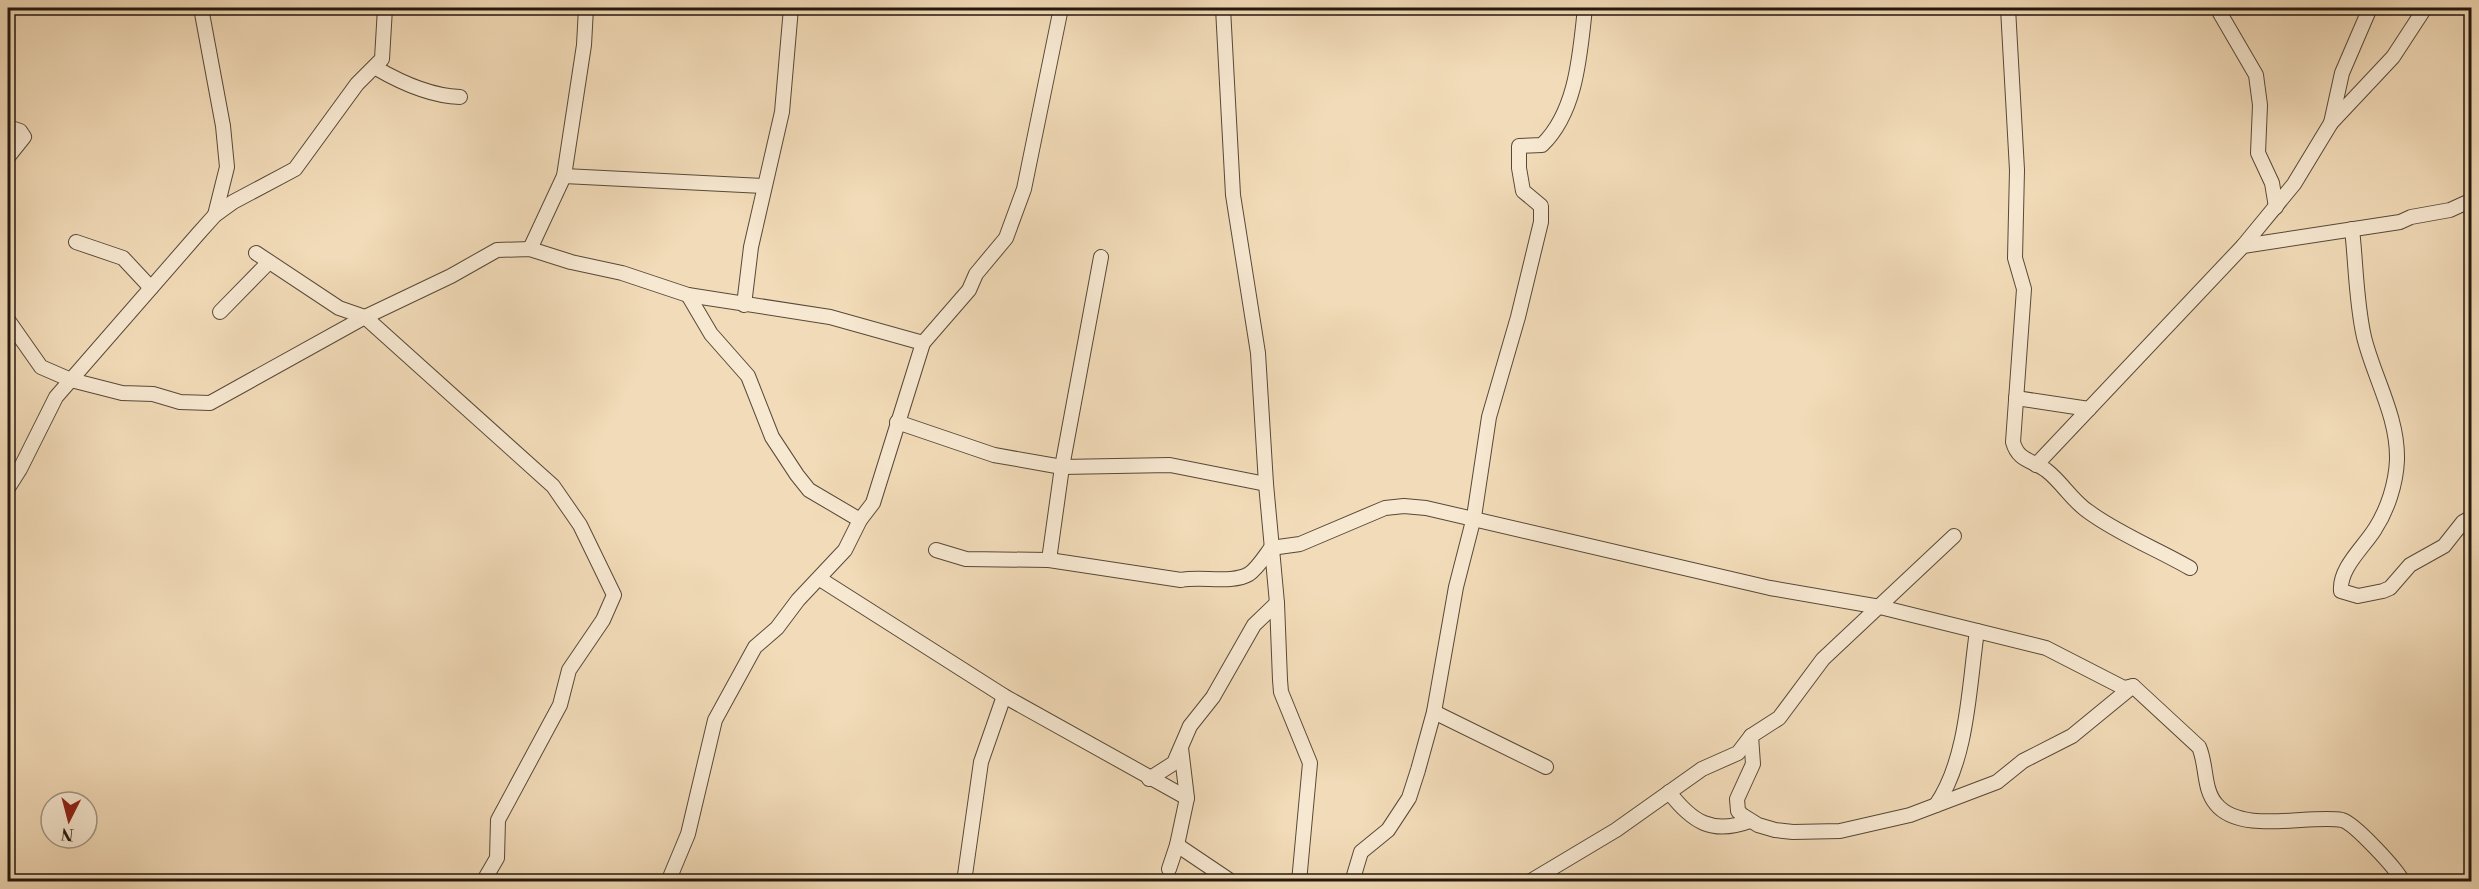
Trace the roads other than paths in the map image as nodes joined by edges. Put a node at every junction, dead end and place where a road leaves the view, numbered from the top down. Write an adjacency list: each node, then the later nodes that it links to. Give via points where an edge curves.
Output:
1 (201, 8): 21 (street, via 227,167)
2 (385, 8): 12 (street, via 384,50)
3 (586, 8): 17 (street)
4 (791, 8): 18 (street, via 782,112)
5 (1061, 8): 35 (street, via 1024,189 1006,238 976,274 969,290)
6 (1223, 8): 42 (street, via 1233,195 1258,353)
7 (1586, 8): 44 (street, via 1574,86 1556,132 1542,145 1519,146 1523,192 1541,206 1540,222 1514,334 1489,417)
8 (2008, 8): 37 (street, via 2017,170 2014,258 2024,290)
9 (2217, 8): 20 (street, via 2256,75 2259,153 2272,183)
10 (2370, 8): 14 (street, via 2342,73)
11 (2425, 8): 14 (street, via 2393,57)
12 (376, 68): 13 (street, via 405,82); 21 (street, via 357,84 295,169)
13 (460, 97)
14 (2331, 123): 20 (street)
15 (8, 127): 16 (street, via 24,137)
16 (8, 157)
17 (564, 176): 18 (street); 25 (street)
18 (764, 186): 31 (street)
19 (2472, 200): 22 (street, via 2450,210)
20 (2276, 207): 24 (street)
21 (215, 215): 29 (street)
22 (2352, 228): 24 (street); 45 (street, via 2364,338 2387,402 2397,458 2388,502 2352,560 2341,591 2358,596 2390,588 2410,565 2444,546 2463,522)
23 (76, 242): 29 (street, via 123,258)
24 (2243, 246): 38 (street)
25 (530, 249): 30 (street); 33 (street, via 497,250)
26 (256, 253): 28 (street)
27 (1101, 257): 41 (street)
28 (269, 262): 32 (street); 33 (street, via 339,308)
29 (151, 288): 36 (street)
30 (688, 295): 31 (street); 46 (street, via 711,334 748,376 772,437 797,475 809,490)
31 (744, 305): 35 (street, via 830,317)
32 (220, 312)
33 (366, 317): 36 (street, via 210,403 122,393); 69 (street, via 553,486 580,525 614,595 603,620 569,670 560,705 498,820 497,858)
34 (10, 325): 36 (street, via 41,366)
35 (923, 343): 39 (street)
36 (71, 380): 43 (street, via 56,397)
37 (2016, 398): 38 (street); 40 (street, via 2015,450)
38 (2089, 409): 40 (street)
39 (897, 422): 41 (street, via 994,454); 46 (street, via 873,503)
40 (2036, 465): 51 (street, via 2048,471 2091,514)
41 (1062, 467): 42 (street, via 1170,465); 50 (street)
42 (1266, 484): 48 (street)
43 (8, 488)
44 (1474, 517): 48 (street, via 1426,507 1385,508 1300,544); 54 (street, via 1770,588); 58 (street, via 1456,587)
45 (2472, 517)
46 (860, 520): 52 (street, via 845,550)
47 (1954, 536): 54 (street)
48 (1271, 548): 50 (street, via 1250,574 1224,580 1182,579); 53 (street)
49 (936, 550): 50 (street, via 966,558)
50 (1049, 560)
51 (2190, 567)
52 (820, 579): 57 (street); 70 (street, via 755,647 715,720 688,834)
53 (1277, 603): 60 (street, via 1254,625 1213,697); 73 (street, via 1281,692 1310,763)
54 (1880, 607): 55 (street); 59 (street, via 1823,658 1779,718)
55 (1977, 631): 56 (street, via 2046,648 2124,688); 65 (street, via 1960,747 1943,796)
56 (2133, 686): 65 (street, via 2072,736 2023,761 1996,782); 76 (street, via 2199,747 2208,787 2221,809 2269,821 2346,822 2392,863)
57 (1004, 696): 62 (street); 71 (street, via 981,762)
58 (1434, 712): 61 (street); 74 (street, via 1409,798 1388,830 1361,852)
59 (1751, 736): 63 (street, via 1738,753 1709,765); 66 (street, via 1753,764 1737,804)
60 (1181, 743): 62 (street, via 1174,763); 64 (street)
61 (1546, 767)
62 (1149, 779): 64 (street)
63 (1669, 792): 66 (street, via 1686,813 1714,827 1731,828); 75 (street, via 1616,830)
64 (1187, 798): 67 (street)
65 (1936, 805): 66 (street, via 1882,824 1840,831 1793,832)
66 (1750, 821)
67 (1177, 845): 68 (street); 72 (street)
68 (1168, 869)
69 (483, 882)
70 (668, 882)
71 (964, 882)
72 (1232, 882)
73 (1299, 882)
74 (1352, 882)
75 (1529, 882)
76 (2403, 882)

